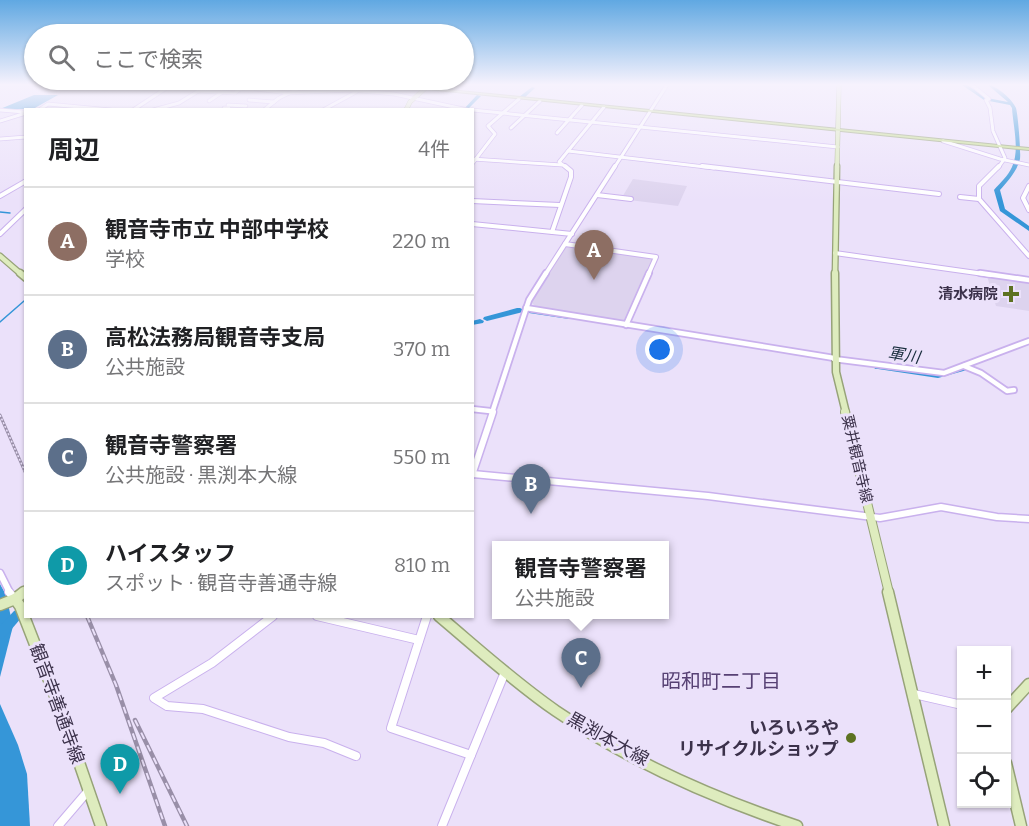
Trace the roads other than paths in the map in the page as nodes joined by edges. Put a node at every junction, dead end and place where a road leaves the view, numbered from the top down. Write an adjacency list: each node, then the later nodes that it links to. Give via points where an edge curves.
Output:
1 (491, 124): 21 (street, via 488,126 495,134)
2 (517, 124): 10 (street)
3 (566, 124): 12 (street)
4 (591, 124): 19 (street)
5 (611, 124): 9 (street)
6 (771, 124): 11 (highway)
7 (838, 124): 11 (main road, 粟井観音寺線)
8 (992, 124): 17 (street)
9 (641, 126): 16 (street); 20 (street)
10 (512, 128)
11 (838, 130): 15 (highway); 16 (main road, 粟井観音寺線)
12 (557, 133)
13 (24, 137): 14 (street)
14 (0, 140)
15 (943, 141): 17 (highway); 22 (street)
16 (838, 147): 25 (main road, 粟井観音寺線)
17 (1001, 147): 18 (highway); 22 (street)
18 (1029, 149)
19 (568, 151): 20 (street); 23 (street, via 559,162)
20 (621, 158): 25 (street); 29 (street)
21 (474, 159): 23 (street)
22 (1003, 160): 24 (street); 33 (street, via 979,186)
23 (562, 165): 35 (street, via 571,171)
24 (1029, 165)
25 (837, 182): 28 (street); 45 (main road, 粟井観音寺線)
26 (24, 183): 30 (street)
27 (1029, 186): 37 (street, via 1022,198)
28 (939, 194)
29 (597, 195): 32 (street); 43 (street)
30 (0, 196)
31 (960, 196): 33 (street)
32 (631, 199)
33 (979, 199): 47 (street)
34 (474, 201): 35 (street)
35 (560, 205): 41 (street)
36 (24, 210): 39 (street)
37 (1029, 210)
38 (24, 216): 39 (street)
39 (17, 217): 42 (street)
40 (474, 224): 41 (street)
41 (552, 232): 43 (street)
42 (0, 234)
43 (572, 234): 44 (street)
44 (565, 244): 50 (street); 51 (street, via 656,257)
45 (836, 253): 49 (street); 53 (main road, 粟井観音寺線)
46 (0, 256): 48 (main road)
47 (1029, 256)
48 (24, 276)
49 (1029, 280)
50 (526, 308): 51 (street); 58 (street)
51 (627, 325): 53 (street)
52 (1029, 341): 54 (street)
53 (834, 358): 54 (street, via 938,374); 60 (main road, 粟井観音寺線)
54 (964, 366): 55 (street, via 996,381 1007,391)
55 (1014, 390)
56 (474, 409): 57 (street)
57 (490, 411)
58 (474, 472)
59 (474, 475): 60 (street, via 708,496)
60 (871, 517): 61 (street, via 941,507); 74 (main road, 粟井観音寺線)
61 (1029, 519)
62 (0, 573): 64 (street)
63 (24, 591): 64 (main road)
64 (8, 602): 65 (main road, 観音寺善通寺線, via 20,606)
65 (24, 616)
66 (25, 618): 80 (main road, 観音寺善通寺線)
67 (270, 618): 78 (street, via 212,663 154,698 167,706 203,709 279,734 324,743)
68 (326, 618): 71 (street)
69 (426, 618): 71 (street)
70 (441, 618): 72 (main road, 黒渕本大線)
71 (419, 640): 77 (street, via 392,728)
72 (505, 671): 77 (street); 84 (main road, 黒渕本大線, via 538,698 599,737 701,788)
73 (1029, 684): 76 (main road)
74 (914, 694): 75 (street); 85 (main road, 粟井観音寺線)
75 (957, 704)
76 (1011, 704)
77 (471, 755): 83 (street)
78 (356, 756)
79 (1011, 785): 86 (main road)
80 (88, 790): 81 (street); 82 (main road, 観音寺善通寺線)
81 (58, 826)
82 (101, 826)
83 (442, 826)
84 (797, 826)
85 (944, 826)
86 (1021, 826)

